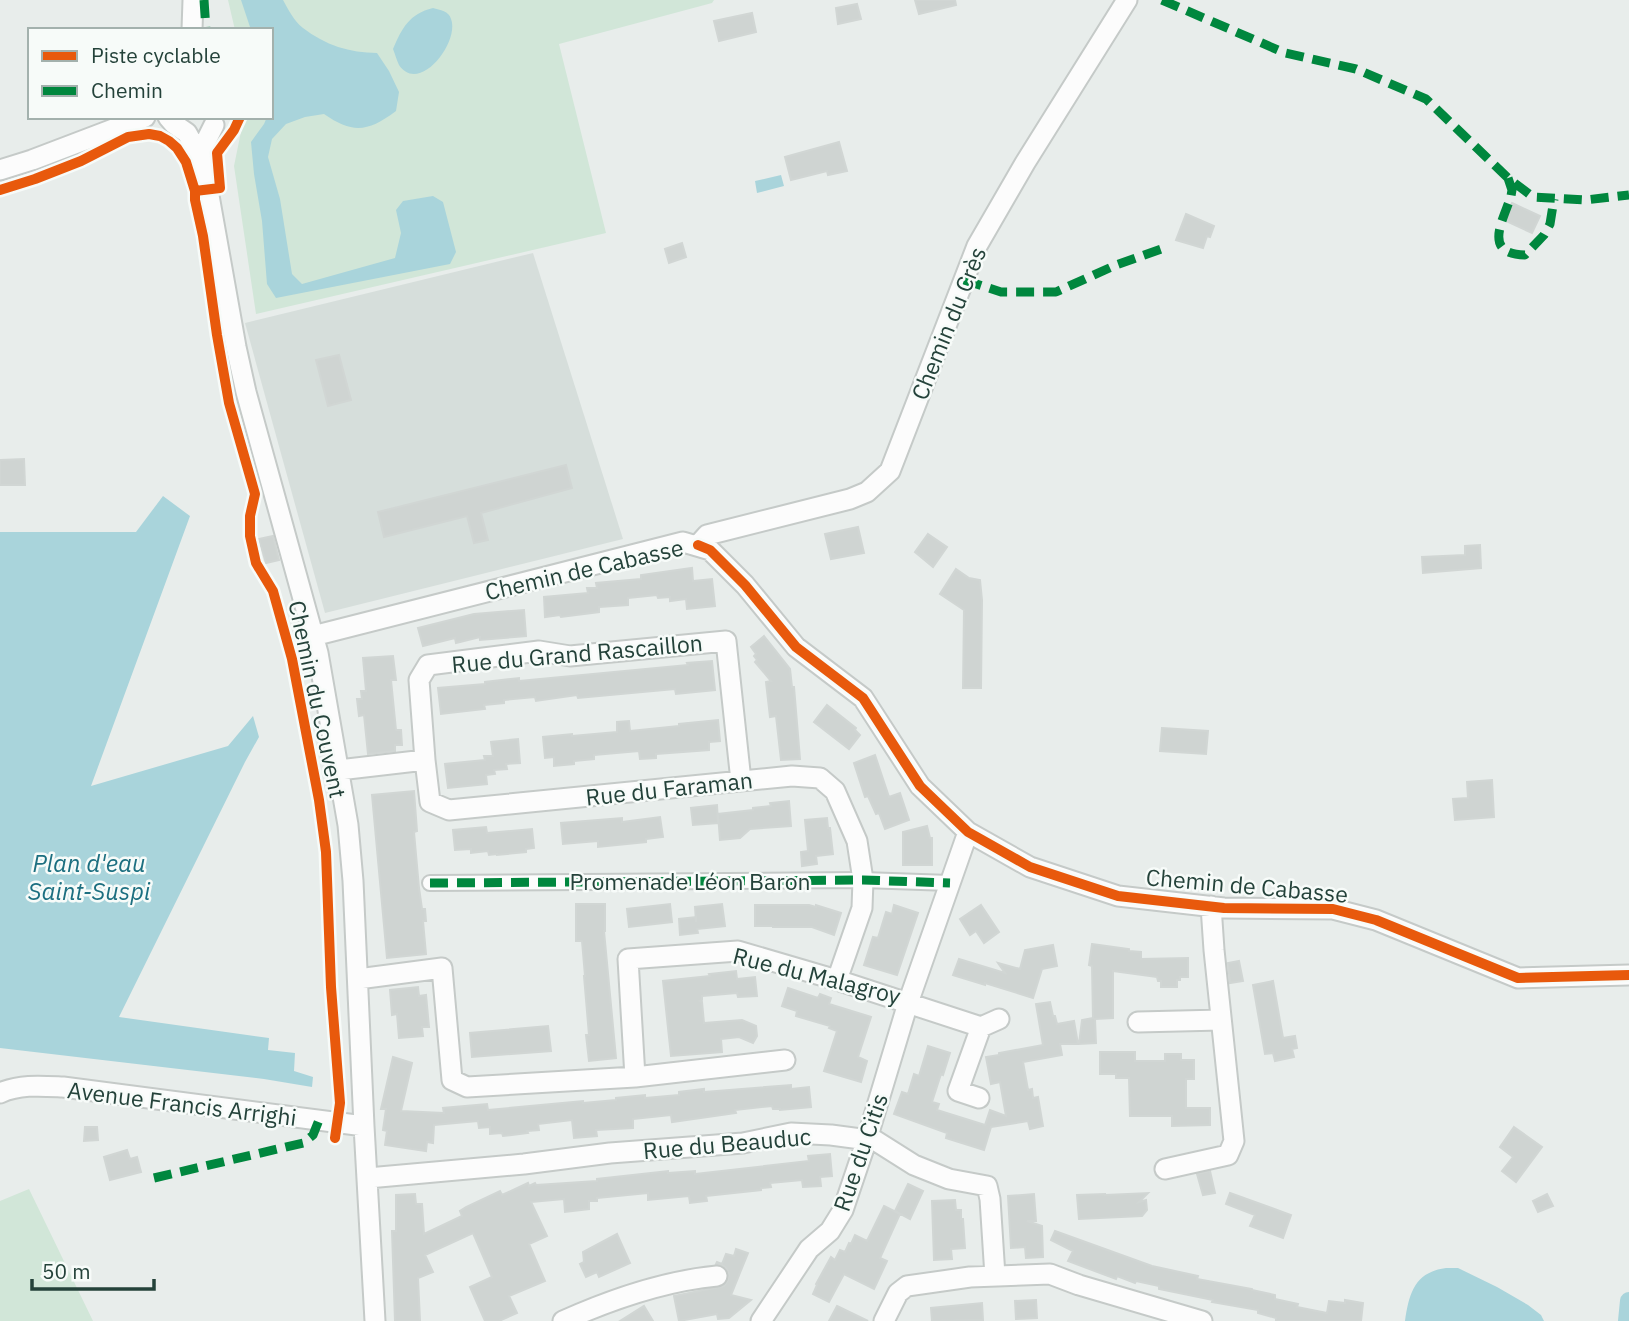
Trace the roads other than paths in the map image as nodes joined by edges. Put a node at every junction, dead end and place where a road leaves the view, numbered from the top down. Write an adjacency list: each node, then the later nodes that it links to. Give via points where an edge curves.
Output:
1 (193, 0): 3 (street)
2 (1127, 0): 9 (street, Chemin du Crès, via 977,246 890,471 867,492 850,499 707,535)
3 (192, 28)
4 (140, 119): 8 (street)
5 (218, 121): 6 (street, Chemin du Couvent, via 193,131); 7 (street, Chemin du Couvent, via 206,141)
6 (175, 123): 7 (street, Chemin du Couvent, via 187,133)
7 (204, 162): 10 (street, Chemin du Couvent, via 238,358)
8 (0, 170)
9 (698, 545): 10 (street, Chemin de Cabasse, via 683,542); 14 (street, Chemin de Cabasse, via 710,550 745,585 796,647 863,698 920,786)
10 (313, 636): 12 (street, Chemin du Couvent)
11 (425, 760): 12 (street); 13 (street, Rue du Faraman, via 430,802 449,810); 13 (street, Rue du Grand Rascaillon, via 419,680 428,665 539,652 570,656 726,641)
12 (339, 770): 20 (street, Chemin du Couvent, via 348,825)
13 (741, 781): 15 (street, Rue du Faraman, via 820,778 835,791 857,841)
14 (968, 832): 17 (street, Rue du Malagroy); 18 (street, Chemin de Cabasse, via 1030,867 1118,896)
15 (863, 880): 16 (street, Promenade Léon Baron); 17 (street, Promenade Léon Baron); 21 (street, Rue du Faraman, via 862,908)
16 (430, 883)
17 (950, 883): 22 (street, Rue du Malagroy)
18 (1211, 906): 19 (street, Chemin de Cabasse, via 1333,909 1376,920 1518,978); 24 (street)
19 (1629, 975)
20 (358, 979): 28 (street, via 442,968 452,1080 467,1087); 31 (street, Chemin du Couvent)
21 (837, 980): 22 (street, Rue du Malagroy); 28 (street, Rue du Malagroy, via 738,951 628,959)
22 (908, 1003): 26 (street); 32 (street, Rue du Citis)
23 (999, 1018): 26 (street)
24 (1221, 1020): 25 (street); 33 (street, via 1234,1141 1228,1155)
25 (1138, 1022)
26 (981, 1027): 30 (street, via 958,1091)
27 (785, 1060): 28 (street)
28 (635, 1077)
29 (0, 1093): 31 (street, Avenue Francis Arrighi, via 35,1085)
30 (979, 1098)
31 (364, 1126): 34 (street, Chemin du Couvent)
32 (867, 1139): 34 (street, Rue du Beauduc, via 791,1133 743,1143); 36 (street, Rue du Beauduc, via 949,1179 987,1186); 39 (street, Rue du Citis, via 843,1210 830,1231 808,1250)
33 (1165, 1169)
34 (368, 1178): 37 (street, Chemin du Couvent)
35 (717, 1276): 38 (street, via 642,1290)
36 (995, 1276): 40 (street, via 907,1286 898,1293); 41 (street, via 1049,1274)
37 (375, 1321)
38 (564, 1321)
39 (761, 1321)
40 (884, 1321)
41 (1202, 1321)

